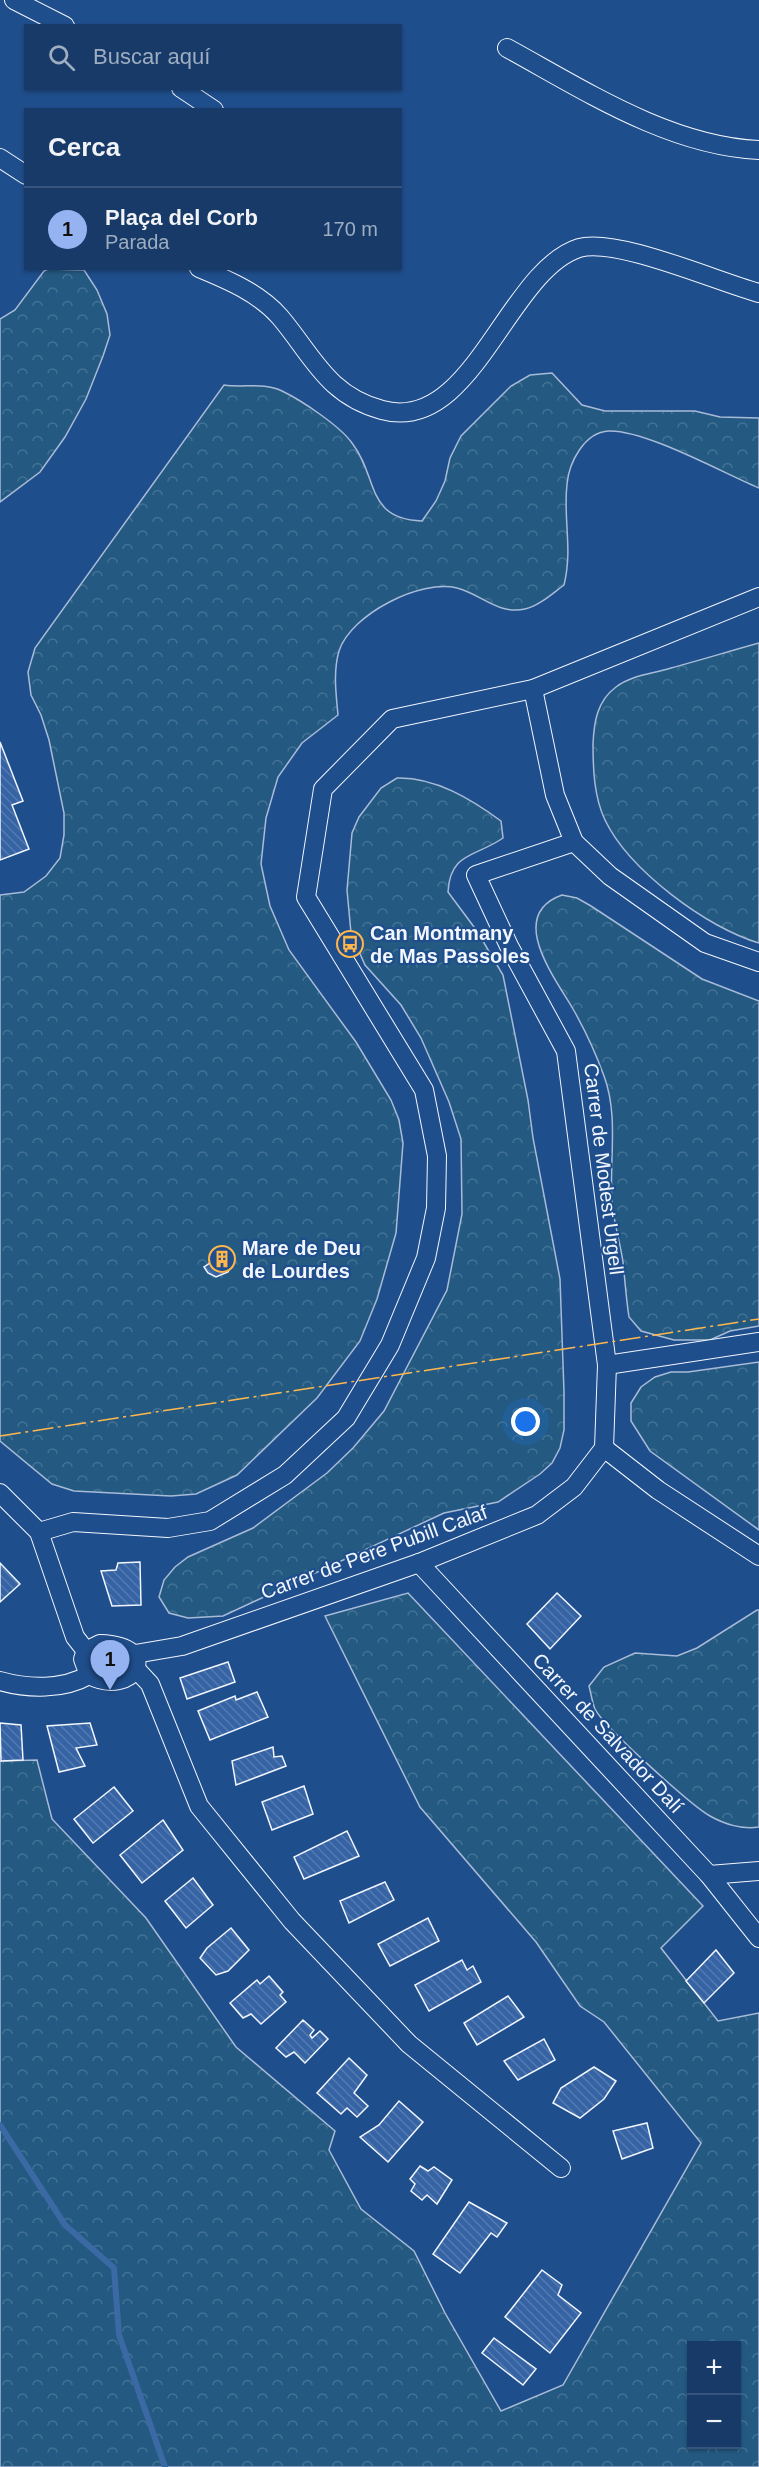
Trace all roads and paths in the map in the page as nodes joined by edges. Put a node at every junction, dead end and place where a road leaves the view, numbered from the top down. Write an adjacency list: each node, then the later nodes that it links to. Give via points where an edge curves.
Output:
1 (14, 0): 2 (street)
2 (61, 24)
3 (507, 48): 6 (street, via 624,110 675,131 729,148)
4 (184, 90): 5 (street)
5 (211, 108)
6 (759, 150)
7 (0, 158): 8 (street)
8 (24, 174)
9 (203, 270): 10 (street, via 256,296 279,316 326,379 352,397 382,410 408,412 434,402 464,380 518,302 555,261 581,248 617,249 657,259)
10 (759, 293)
11 (759, 597): 12 (street)
12 (533, 689): 13 (street, via 555,795); 19 (street, via 392,719 323,789 306,897 424,1090 437,1156 436,1208 426,1258 390,1345 346,1418 285,1475 210,1521 168,1528 73,1522)
13 (574, 842): 14 (street, via 610,876 705,942); 16 (street, Carrer de Modest Urgell, via 476,875 566,1051)
14 (759, 962)
15 (759, 1342): 16 (street)
16 (607, 1365): 17 (street, Carrer de Modest Urgell)
17 (603, 1449): 20 (street); 21 (street, Carrer de Pere Pubill Calaf, via 574,1487 537,1515)
18 (0, 1493): 19 (street)
19 (39, 1532): 22 (street, via 75,1637)
20 (759, 1556)
21 (419, 1563): 23 (street, Carrer de Pere Pubill Calaf); 27 (street, Carrer de Salvador Dalí)
22 (86, 1651): 23 (street, via 99,1644 112,1645); 24 (street, via 83,1659)
23 (136, 1662): 24 (street, via 130,1677 120,1680 99,1680); 29 (street, via 150,1684 199,1806 292,1921 409,2044)
24 (89, 1675): 25 (street, via 75,1683 23,1687)
25 (0, 1681)
26 (759, 1871): 27 (street)
27 (710, 1875): 28 (street, Carrer de Salvador Dalí)
28 (759, 1938)
29 (561, 2168)

